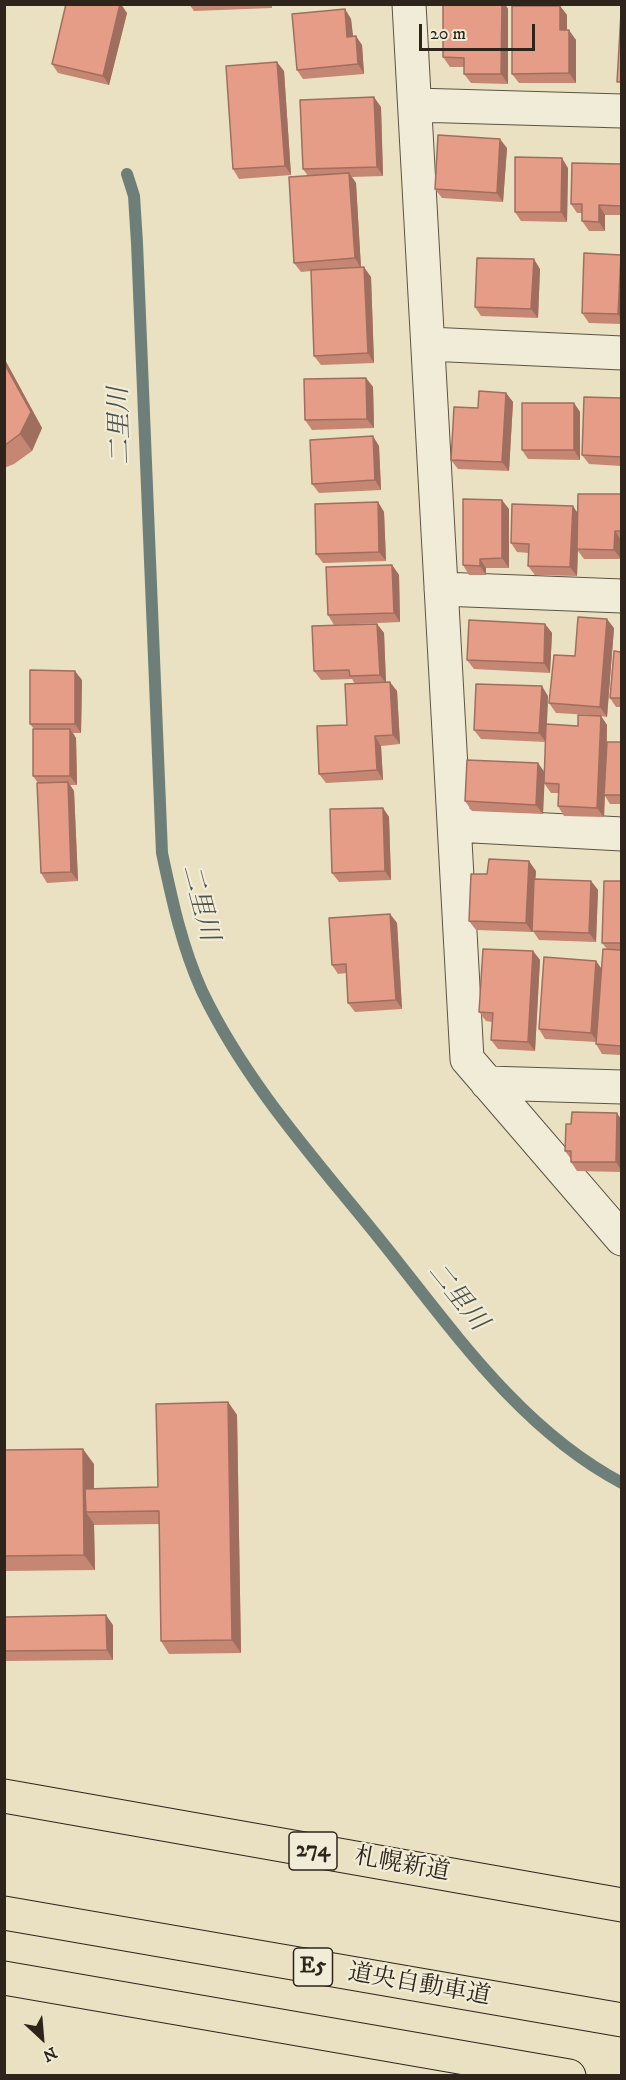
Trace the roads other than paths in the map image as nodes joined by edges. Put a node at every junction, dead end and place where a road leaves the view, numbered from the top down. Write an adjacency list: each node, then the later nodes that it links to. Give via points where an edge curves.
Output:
1 (409, 4): 2 (street)
2 (415, 105): 3 (street); 4 (street)
3 (621, 111)
4 (428, 344): 5 (street); 6 (street)
5 (621, 353)
6 (441, 589): 7 (street); 8 (street)
7 (621, 596)
8 (454, 825): 9 (street); 10 (street, via 467,1059)
9 (621, 834)
10 (487, 1083): 11 (street); 12 (street)
11 (621, 1087)
12 (621, 1239)
13 (4, 1796): 14 (highway, 札幌新道 / 274)
14 (621, 1905)
15 (4, 1913): 17 (highway, 道央自動車道 / E5)
16 (4, 1978): 18 (highway)
17 (621, 2020)
18 (569, 2076)

